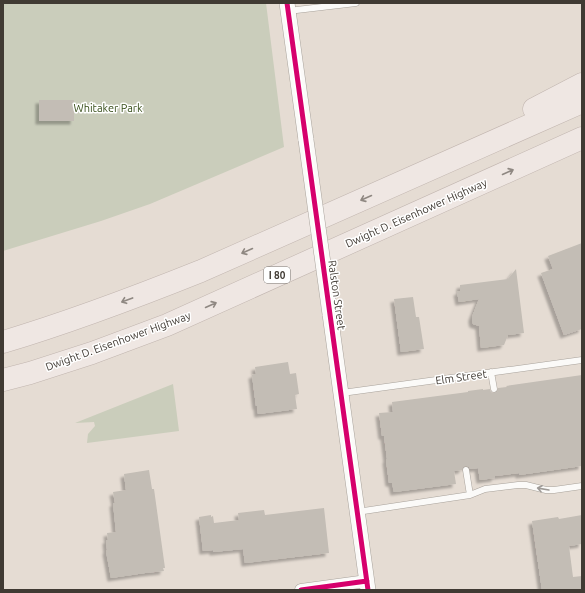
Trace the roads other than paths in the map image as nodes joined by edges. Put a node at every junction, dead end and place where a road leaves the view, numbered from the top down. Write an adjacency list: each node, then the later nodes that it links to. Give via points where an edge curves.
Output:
1 (356, 3): 2 (lane)
2 (287, 7): 12 (street, Ralston Street, bridge)
3 (582, 84): 6 (highway)
4 (582, 102): 6 (highway)
5 (582, 138): 10 (highway, Dwight D. Eisenhower Highway / I 80, one-way to 5, via 79,357 167,325)
6 (402, 182): 7 (highway, one-way to 7, via 164,286)
7 (3, 342)
8 (582, 360): 9 (lane, Elm Street)
9 (491, 372): 11 (lane); 12 (lane, Elm Street)
10 (3, 380)
11 (494, 389)
12 (341, 394): 16 (street, Ralston Street)
13 (466, 470): 15 (lane)
14 (582, 486): 15 (lane, one-way to 15, via 546,490 518,485 485,489)
15 (470, 495): 16 (lane)
16 (357, 512): 17 (street, Ralston Street)
17 (367, 586): 18 (street)
18 (301, 590)

